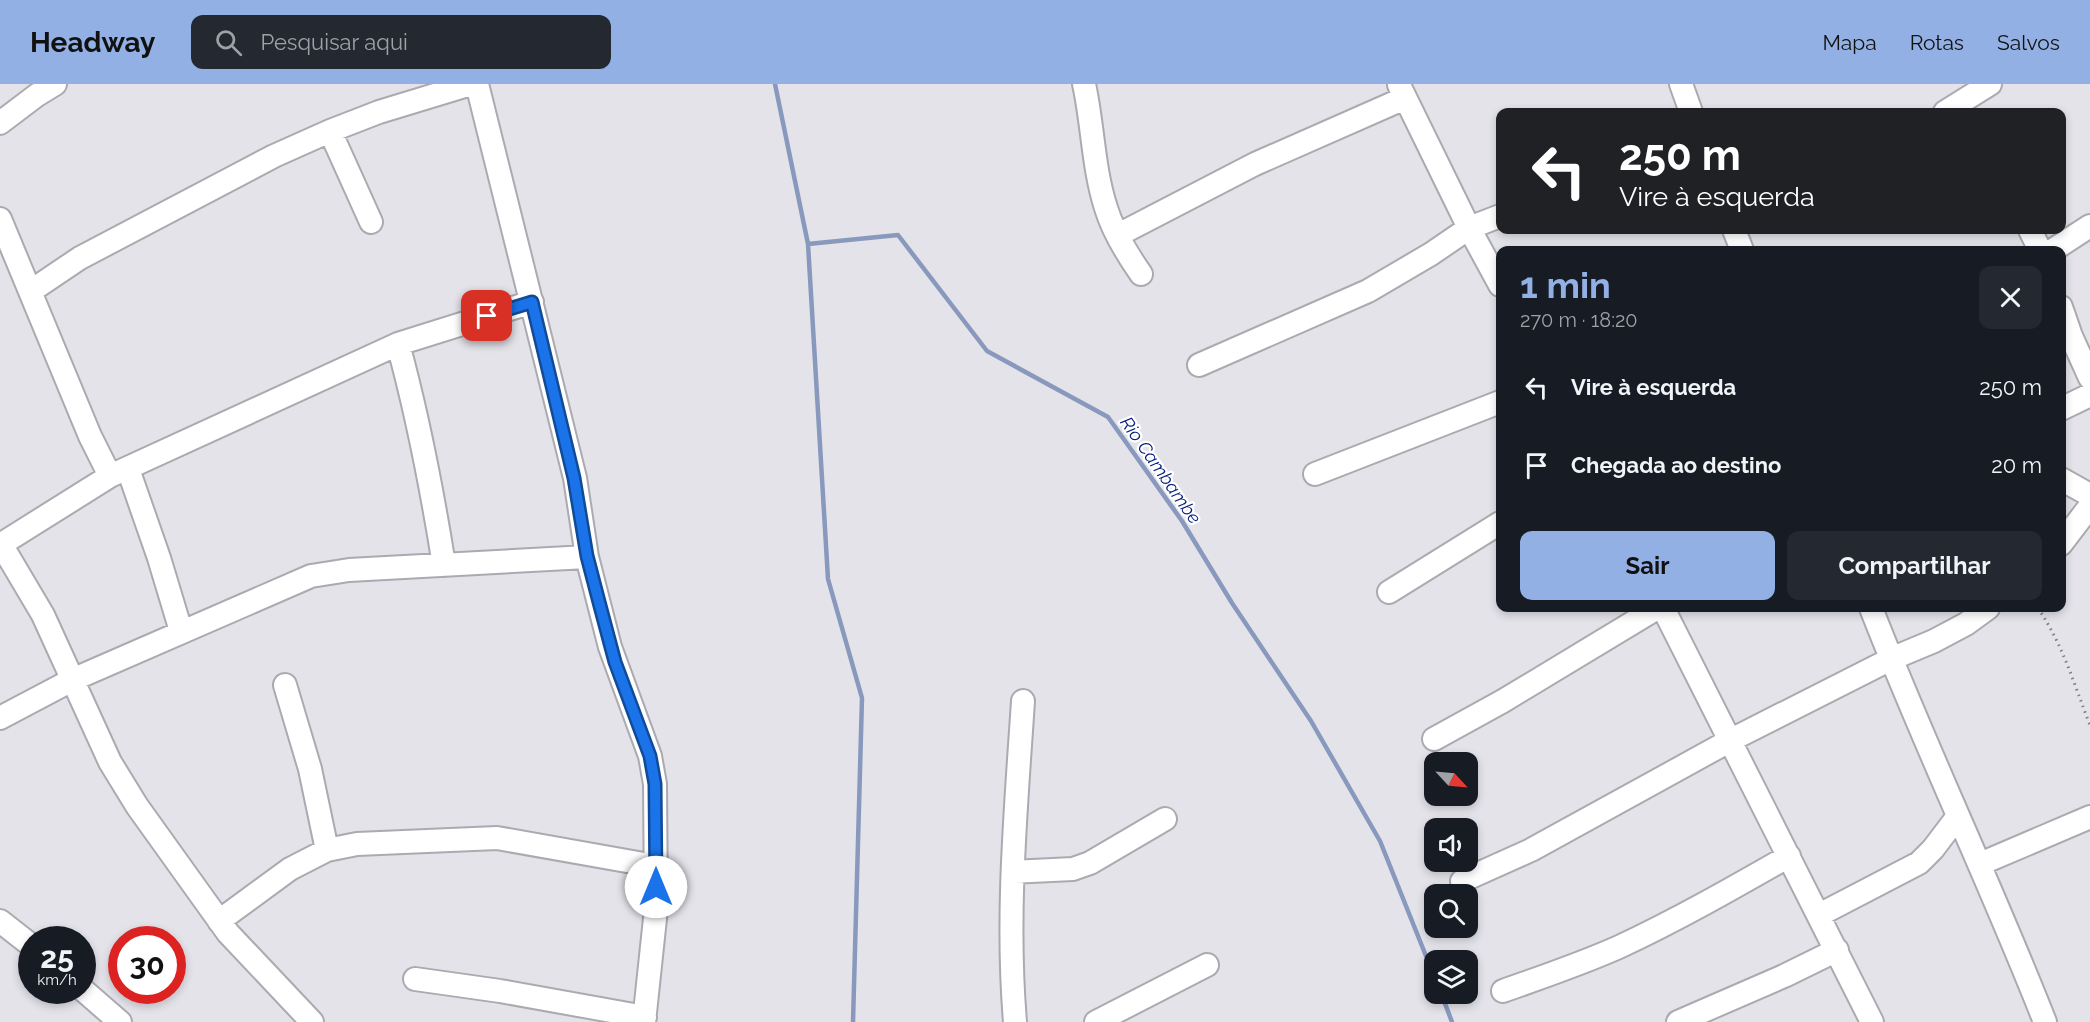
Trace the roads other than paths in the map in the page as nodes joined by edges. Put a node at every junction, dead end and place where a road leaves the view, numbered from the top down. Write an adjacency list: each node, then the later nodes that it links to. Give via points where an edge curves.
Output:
1 (55, 84): 10 (street)
2 (471, 84): 11 (street)
3 (477, 84): 22 (street)
4 (1084, 84): 17 (street, via 1101,192)
5 (1681, 84): 9 (street)
6 (1990, 84): 8 (street)
7 (1402, 91): 16 (street); 17 (street)
8 (1971, 105)
9 (1690, 108)
10 (0, 123)
11 (330, 131): 14 (street); 21 (street, via 274,156 80,258)
12 (1496, 218): 16 (street)
13 (0, 219): 21 (street)
14 (371, 222)
15 (2090, 226): 18 (street)
16 (1469, 228): 20 (street); 25 (street, via 1368,291)
17 (1118, 235): 19 (street)
18 (2059, 246)
19 (1141, 274)
20 (1496, 278)
21 (31, 291): 30 (street, via 90,436)
22 (532, 302): 24 (street); 38 (street, via 574,478)
23 (2066, 322): 26 (street)
24 (398, 344): 30 (street); 39 (street, via 423,445)
25 (1199, 365)
26 (2090, 378)
27 (2090, 395): 29 (street)
28 (1496, 404): 31 (street)
29 (2066, 407)
30 (119, 473): 37 (street); 45 (street, via 159,558)
31 (1315, 474)
32 (2066, 482): 33 (street)
33 (2090, 495)
34 (2090, 506): 36 (street)
35 (1496, 525): 40 (street)
36 (2066, 537)
37 (1, 544): 47 (street, via 43,615)
38 (587, 556): 39 (street); 59 (street, via 610,647 650,756 655,784)
39 (444, 565): 45 (street, via 311,576)
40 (1389, 592)
41 (1650, 612): 51 (street)
42 (1665, 612): 52 (street)
43 (1873, 612): 46 (street)
44 (1982, 612): 46 (street, via 1934,641)
45 (181, 631): 47 (street)
46 (1891, 659): 52 (street); 53 (street)
47 (72, 680): 50 (street); 64 (street, via 110,762 136,806)
48 (285, 685): 56 (street, via 310,769)
49 (1023, 701): 60 (street)
50 (0, 717)
51 (1434, 739)
52 (1731, 740): 57 (street); 61 (street, via 1531,850)
53 (1958, 816): 58 (street); 62 (street, via 1919,863)
54 (2090, 817): 58 (street)
55 (1165, 819): 60 (street, via 1073,869)
56 (327, 850): 59 (street, via 357,844 497,838); 64 (street, via 290,869)
57 (1789, 856): 62 (street); 69 (street, via 1696,909 1618,947)
58 (1980, 864): 78 (street)
59 (656, 866): 71 (street, via 656,909)
60 (1013, 872): 74 (street, via 1011,974)
61 (1462, 881)
62 (1819, 915): 66 (street)
63 (0, 921): 65 (street)
64 (219, 921): 73 (street)
65 (18, 935)
66 (1837, 950): 76 (street); 77 (street)
67 (1207, 965): 75 (street)
68 (415, 979): 71 (street)
69 (1503, 991)
70 (96, 1001): 72 (street)
71 (644, 1019)
72 (120, 1022)
73 (312, 1022)
74 (1015, 1022)
75 (1096, 1022)
76 (1678, 1022)
77 (1872, 1022)
78 (2045, 1022)

